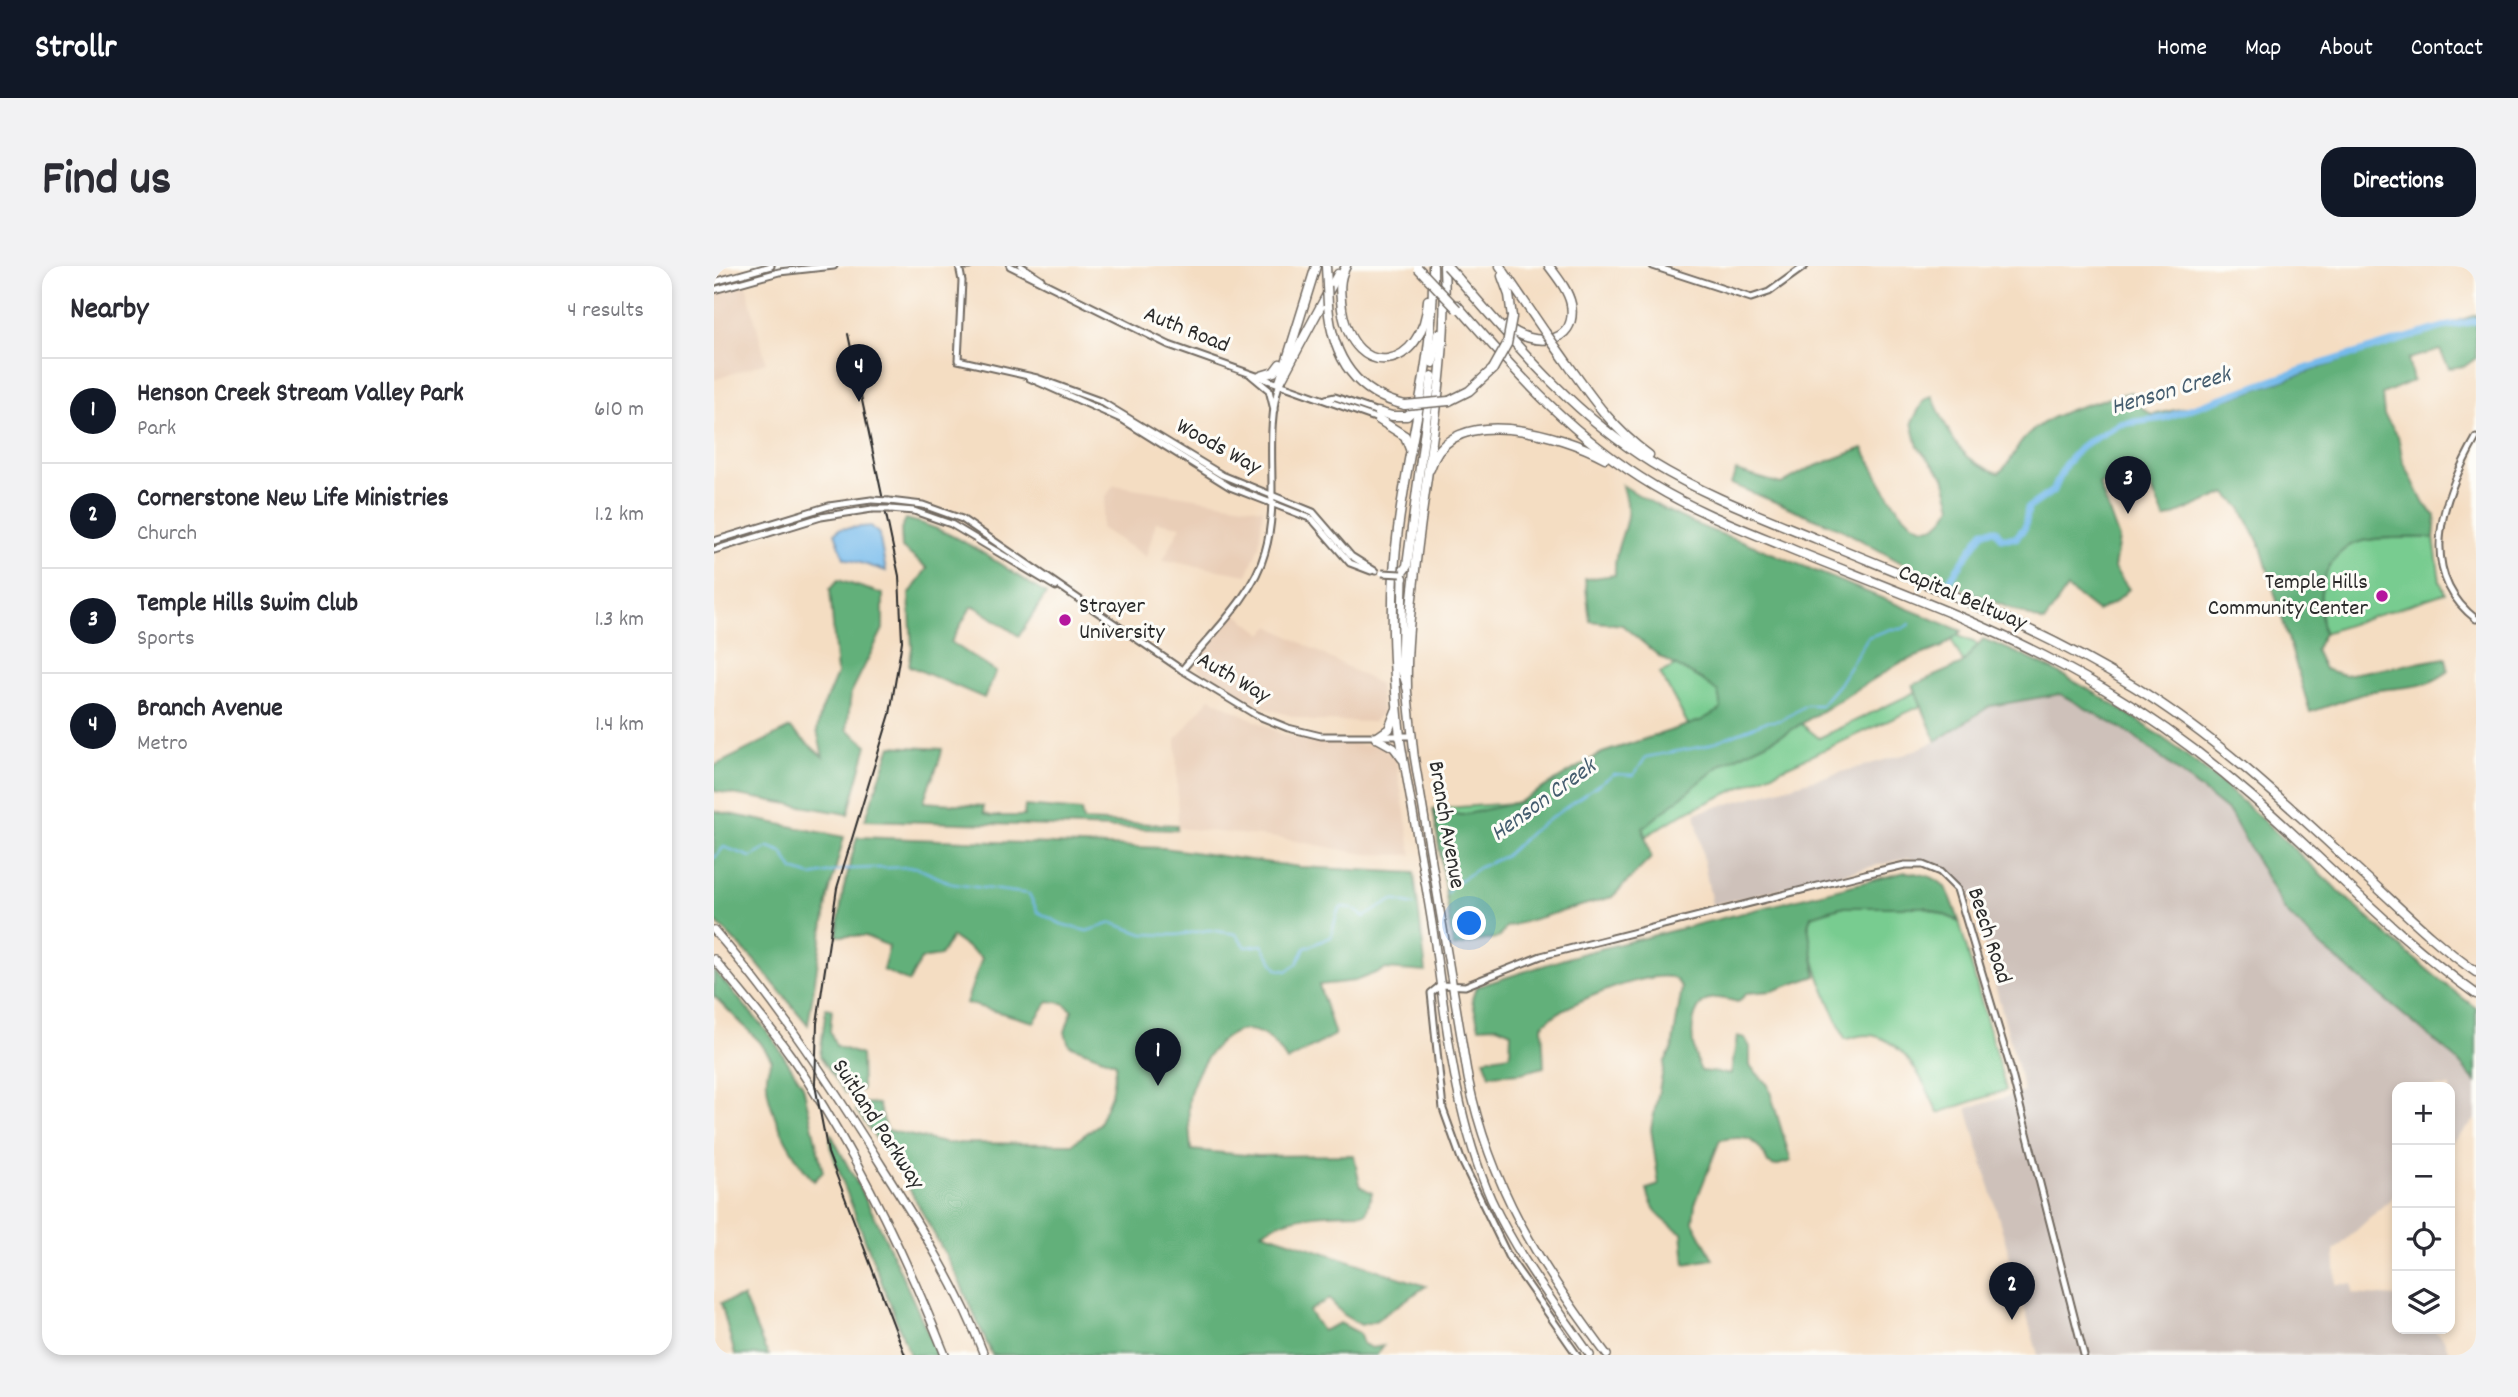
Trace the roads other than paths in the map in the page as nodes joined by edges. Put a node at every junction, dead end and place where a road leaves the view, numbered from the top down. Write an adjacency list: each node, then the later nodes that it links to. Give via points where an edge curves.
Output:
1 (771, 266): 21 (street)
2 (834, 266): 16 (street)
3 (961, 266): 4 (street); 20 (street)
4 (969, 266): 20 (street)
5 (1010, 266): 19 (street, Auth Road)
6 (1021, 266): 19 (street, Auth Road)
7 (1316, 266): 23 (highway)
8 (1326, 266): 12 (highway, bridge, via 1331,333 1346,368 1369,390 1405,405 1449,401 1469,391 1493,369 1507,344 1512,317)
9 (1344, 266): 10 (highway, via 1339,288 1347,333 1358,349 1381,358 1403,354 1420,335); 26 (highway)
10 (1432, 266): 27 (highway, Branch Avenue, via 1433,315)
11 (1446, 266): 18 (highway, Capital Beltway, bridge); 33 (highway, Branch Avenue, via 1445,316); 38 (highway, via 1407,566)
12 (1499, 266): 35 (highway, bridge, via 1603,412 1633,443)
13 (1549, 266): 18 (highway, via 1569,296 1572,312 1563,332 1541,342 1511,330)
14 (1653, 266): 15 (street, via 1751,298 1769,292)
15 (1805, 266)
16 (821, 267): 22 (street, via 779,272)
17 (1419, 267): 32 (highway, Capital Beltway, bridge, via 1583,436)
18 (1458, 278): 35 (highway, Capital Beltway, via 1544,375 1594,422 1653,464)
19 (1041, 279): 24 (street, Auth Road, via 1148,336)
20 (962, 281): 34 (street, Woods Way, via 958,360 1029,378 1105,411 1212,477)
21 (714, 282)
22 (714, 290)
23 (1294, 333): 25 (highway, via 1278,368); 26 (highway)
24 (1249, 373): 25 (street, Auth Road); 28 (street, via 1265,384)
25 (1261, 376): 26 (street, Auth Road)
26 (1280, 382): 28 (street); 29 (street, Auth Road)
27 (1422, 400): 29 (highway, via 1407,416); 31 (highway, Branch Avenue)
28 (1274, 410): 34 (street)
29 (1378, 416): 31 (highway, via 1405,436)
30 (2476, 438): 40 (street, via 2449,490 2440,539 2448,586)
31 (1410, 456): 43 (highway, Branch Avenue, via 1391,589)
32 (1654, 486): 33 (highway, via 1568,440 1526,430 1494,429 1468,433 1443,448 1431,466); 53 (highway, Capital Beltway, via 1714,517 2014,641 2112,694 2224,773 2417,948)
33 (1424, 496): 42 (highway, Branch Avenue, via 1407,647)
34 (1271, 499): 38 (street, Woods Way, bridge, via 1312,519 1350,563 1365,571); 41 (street, via 1265,553 1256,574)
35 (1732, 505): 50 (highway, Capital Beltway, via 2023,625 2138,689 2244,766 2429,935)
36 (714, 541): 39 (street, Auth Way, bridge, via 829,506 871,500 923,505 962,519)
37 (714, 550): 39 (street, Auth Way, bridge, via 810,519 872,509 914,511 951,524)
38 (1402, 576): 42 (highway, via 1401,654)
39 (1059, 588): 41 (street, Auth Way)
40 (2476, 619)
41 (1182, 670): 46 (street, Auth Way, via 1240,706 1288,728 1321,736)
42 (1407, 687): 44 (highway, Branch Avenue)
43 (1397, 709): 45 (highway, Branch Avenue); 46 (highway, via 1389,729)
44 (1411, 736): 45 (street, Auth Way); 52 (highway, Branch Avenue)
45 (1400, 737): 46 (street, Auth Way); 47 (highway, Branch Avenue)
46 (1376, 738): 47 (highway, via 1394,748)
47 (1405, 766): 51 (highway, Branch Avenue)
48 (714, 930): 55 (highway, Suitland Parkway, via 784,1018 872,1150 948,1276)
49 (714, 959): 54 (highway, Suitland Parkway, via 773,1031 821,1103 892,1238)
50 (2476, 972)
51 (1441, 985): 52 (street, Beech Road); 56 (street, via 1431,999 1443,1109 1452,1135 1500,1243); 57 (highway, Branch Avenue, via 1465,1123 1491,1198 1537,1280)
52 (1453, 986): 58 (highway, Branch Avenue, via 1471,1091 1497,1175 1532,1248); 59 (street, Beech Road, via 1472,984 1541,956 1865,874 1916,864 1940,872 1957,889 1964,905)
53 (2476, 994)
54 (945, 1355)
55 (984, 1355)
56 (1577, 1355)
57 (1590, 1355)
58 (1607, 1355)
59 (2084, 1355)

